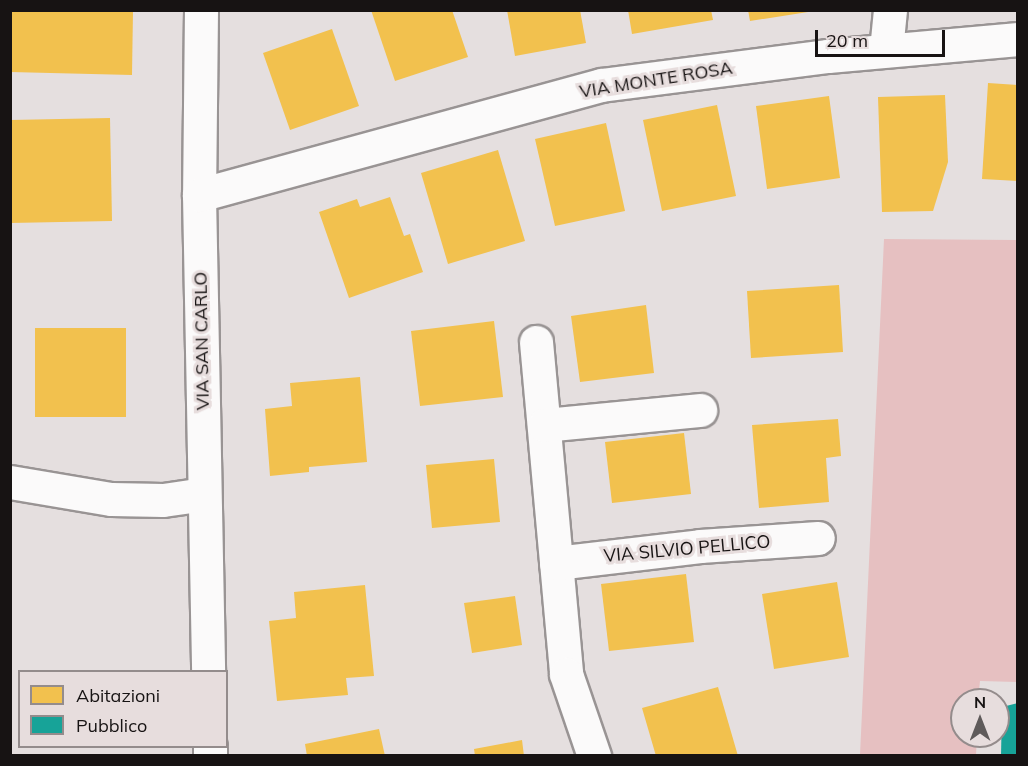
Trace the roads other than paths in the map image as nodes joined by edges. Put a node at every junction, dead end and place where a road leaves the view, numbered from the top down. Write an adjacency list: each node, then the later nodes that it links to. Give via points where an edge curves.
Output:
1 (201, 10): 5 (street, VIA SAN CARLO)
2 (890, 10): 4 (street)
3 (1017, 39): 4 (street, VIA MONTE ROSA)
4 (886, 50): 5 (street, VIA MONTE ROSA, via 601,85)
5 (199, 195): 10 (street, VIA SAN CARLO)
6 (537, 342): 8 (street)
7 (700, 410): 8 (street)
8 (544, 424): 12 (street)
9 (10, 482): 10 (street, via 111,499 163,500)
10 (204, 494): 13 (street, VIA SAN CARLO)
11 (818, 538): 12 (street, VIA SILVIO PELLICO)
12 (556, 562): 14 (street, via 566,674)
13 (208, 670)
14 (594, 756)

